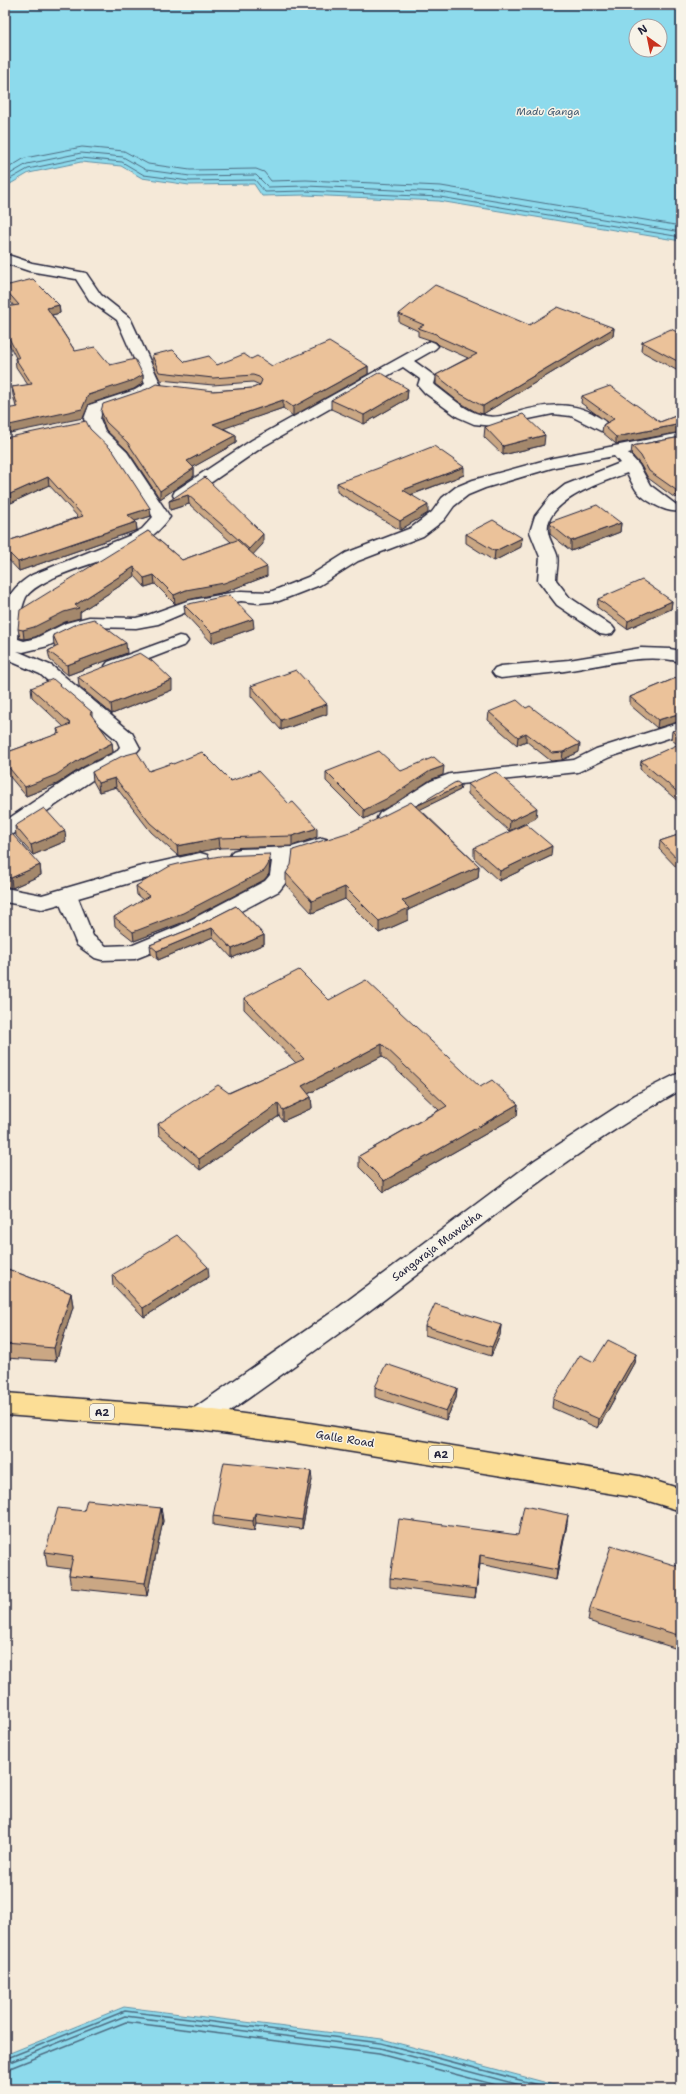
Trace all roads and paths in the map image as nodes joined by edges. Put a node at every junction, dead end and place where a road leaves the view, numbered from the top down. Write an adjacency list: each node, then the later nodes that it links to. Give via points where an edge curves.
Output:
1 (5, 258): 8 (street, via 29,267 81,276 96,298 124,318 160,386 95,408 92,419 86,423 121,455)
2 (430, 346): 3 (street)
3 (404, 361): 5 (street, via 428,377 426,385 429,390 464,415 485,422 556,410 572,411 607,424 594,431); 8 (street, via 258,443 185,493)
4 (681, 438): 5 (street)
5 (618, 452): 6 (street); 11 (street, via 553,463 462,491 448,502 438,516 417,532 352,557 314,581 273,597 241,596 187,606 152,620 136,623 89,622 72,627 42,642)
6 (631, 465): 7 (street, via 643,488); 9 (street, via 571,489 556,501 541,520 539,532 549,557 547,580 563,601)
7 (671, 507)
8 (158, 508): 11 (street, via 162,517 137,539 73,563 34,582 19,593 12,615)
9 (606, 630)
10 (179, 641): 13 (street)
11 (7, 651): 17 (street, via 72,682 125,737 130,748 123,756 91,772)
12 (681, 657): 14 (street, via 672,653 632,655)
13 (100, 671)
14 (501, 672)
15 (681, 728): 16 (street, via 603,753 578,766 457,778 438,785)
16 (374, 825)
17 (5, 830)
18 (338, 840): 19 (street, via 294,854)
19 (283, 854): 20 (street, via 220,856 182,863); 20 (street, via 280,877 272,886 186,931 135,952 102,952 84,940)
20 (66, 894): 21 (street, via 42,902)
21 (5, 895)
22 (681, 1080): 24 (street, Sangaraja Mawatha, via 643,1101 543,1166 344,1317)
23 (5, 1404): 24 (highway, Galle Road / A2)
24 (199, 1419): 25 (highway, Galle Road / A2, via 523,1467 638,1487)
25 (681, 1500)

